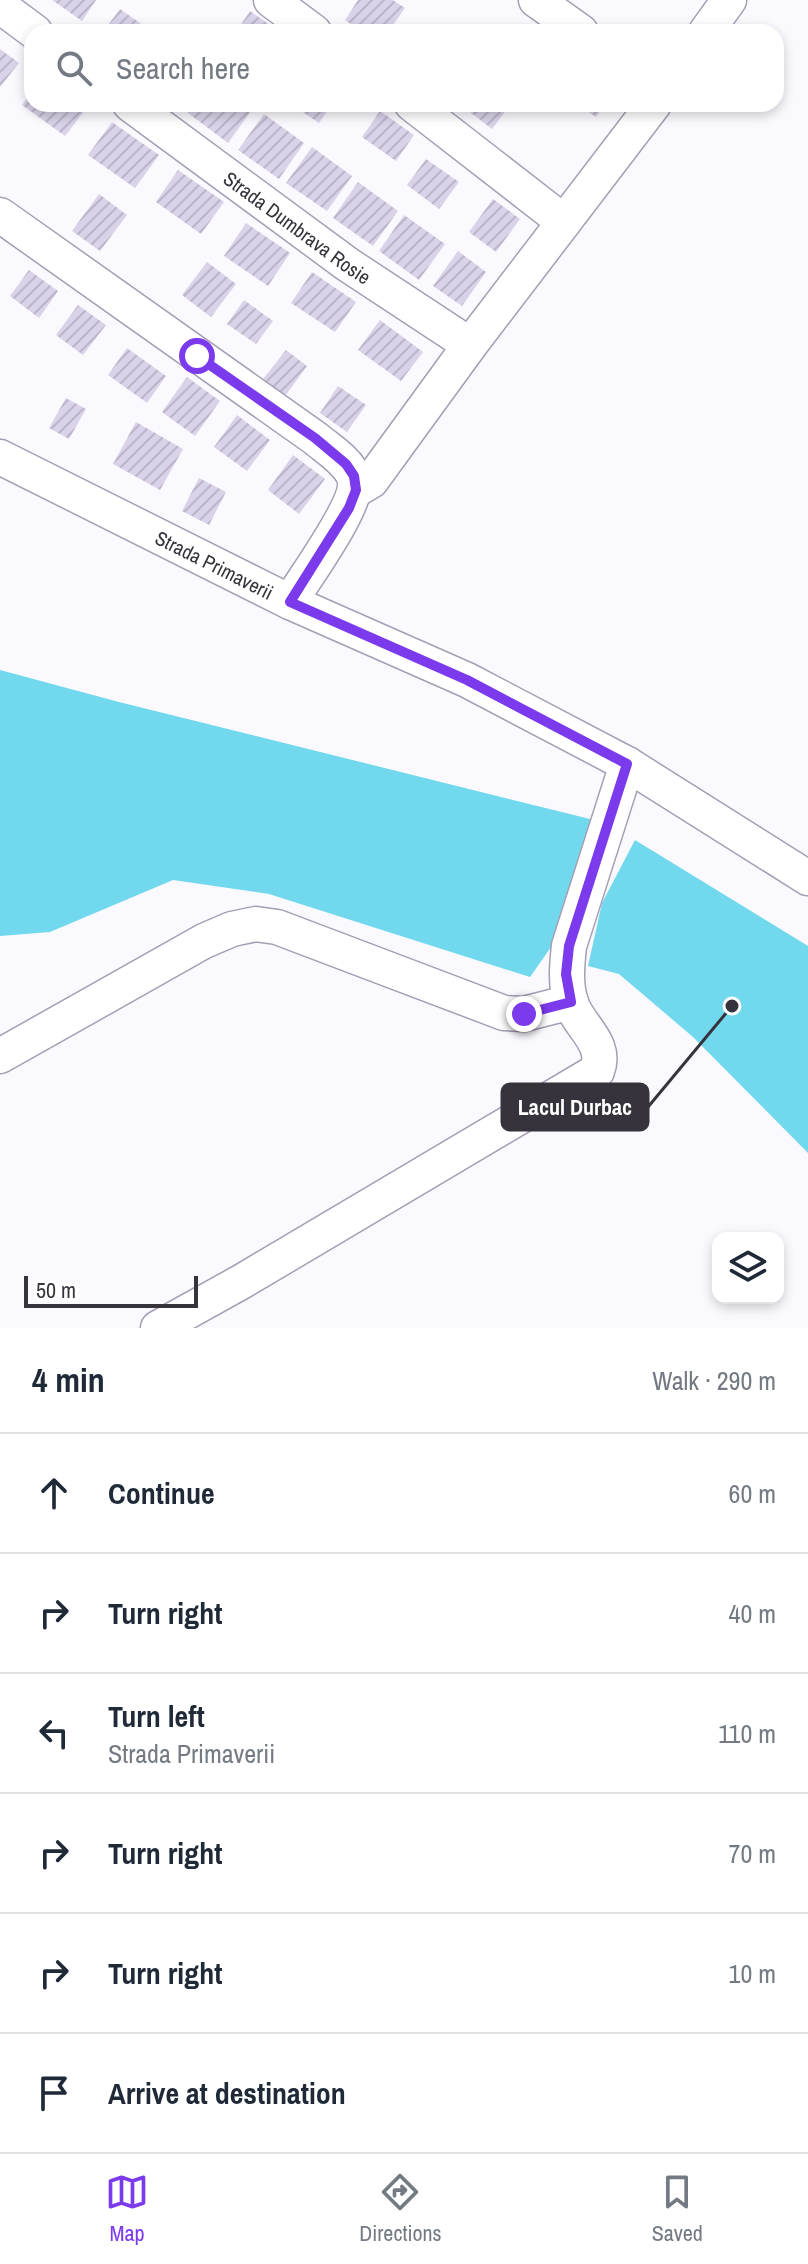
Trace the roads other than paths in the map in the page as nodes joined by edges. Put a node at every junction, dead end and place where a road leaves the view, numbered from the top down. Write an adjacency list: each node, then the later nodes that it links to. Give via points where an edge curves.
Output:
1 (271, 0): 6 (street)
2 (536, 0): 7 (street)
3 (729, 0): 8 (street)
4 (0, 6): 5 (street)
5 (24, 24)
6 (303, 24)
7 (570, 24)
8 (712, 24)
9 (141, 112): 14 (street, Strada Dumbrava Rosie, via 347,264)
10 (422, 112): 13 (street)
11 (648, 112): 13 (street)
12 (0, 215): 16 (street, via 315,438 346,464)
13 (564, 222): 14 (street)
14 (470, 345): 16 (street, via 371,481)
15 (0, 457): 17 (street, Strada Primaverii)
16 (356, 490): 17 (street)
17 (290, 602): 18 (street, Strada Primaverii, via 467,680)
18 (627, 764): 19 (street, Strada Primaverii); 20 (street, via 569,946)
19 (808, 878)
20 (571, 1002): 21 (street, via 524,1014 504,1013 294,932 256,924 204,941); 22 (street, via 600,1053 597,1071)
21 (0, 1056)
22 (158, 1328)

